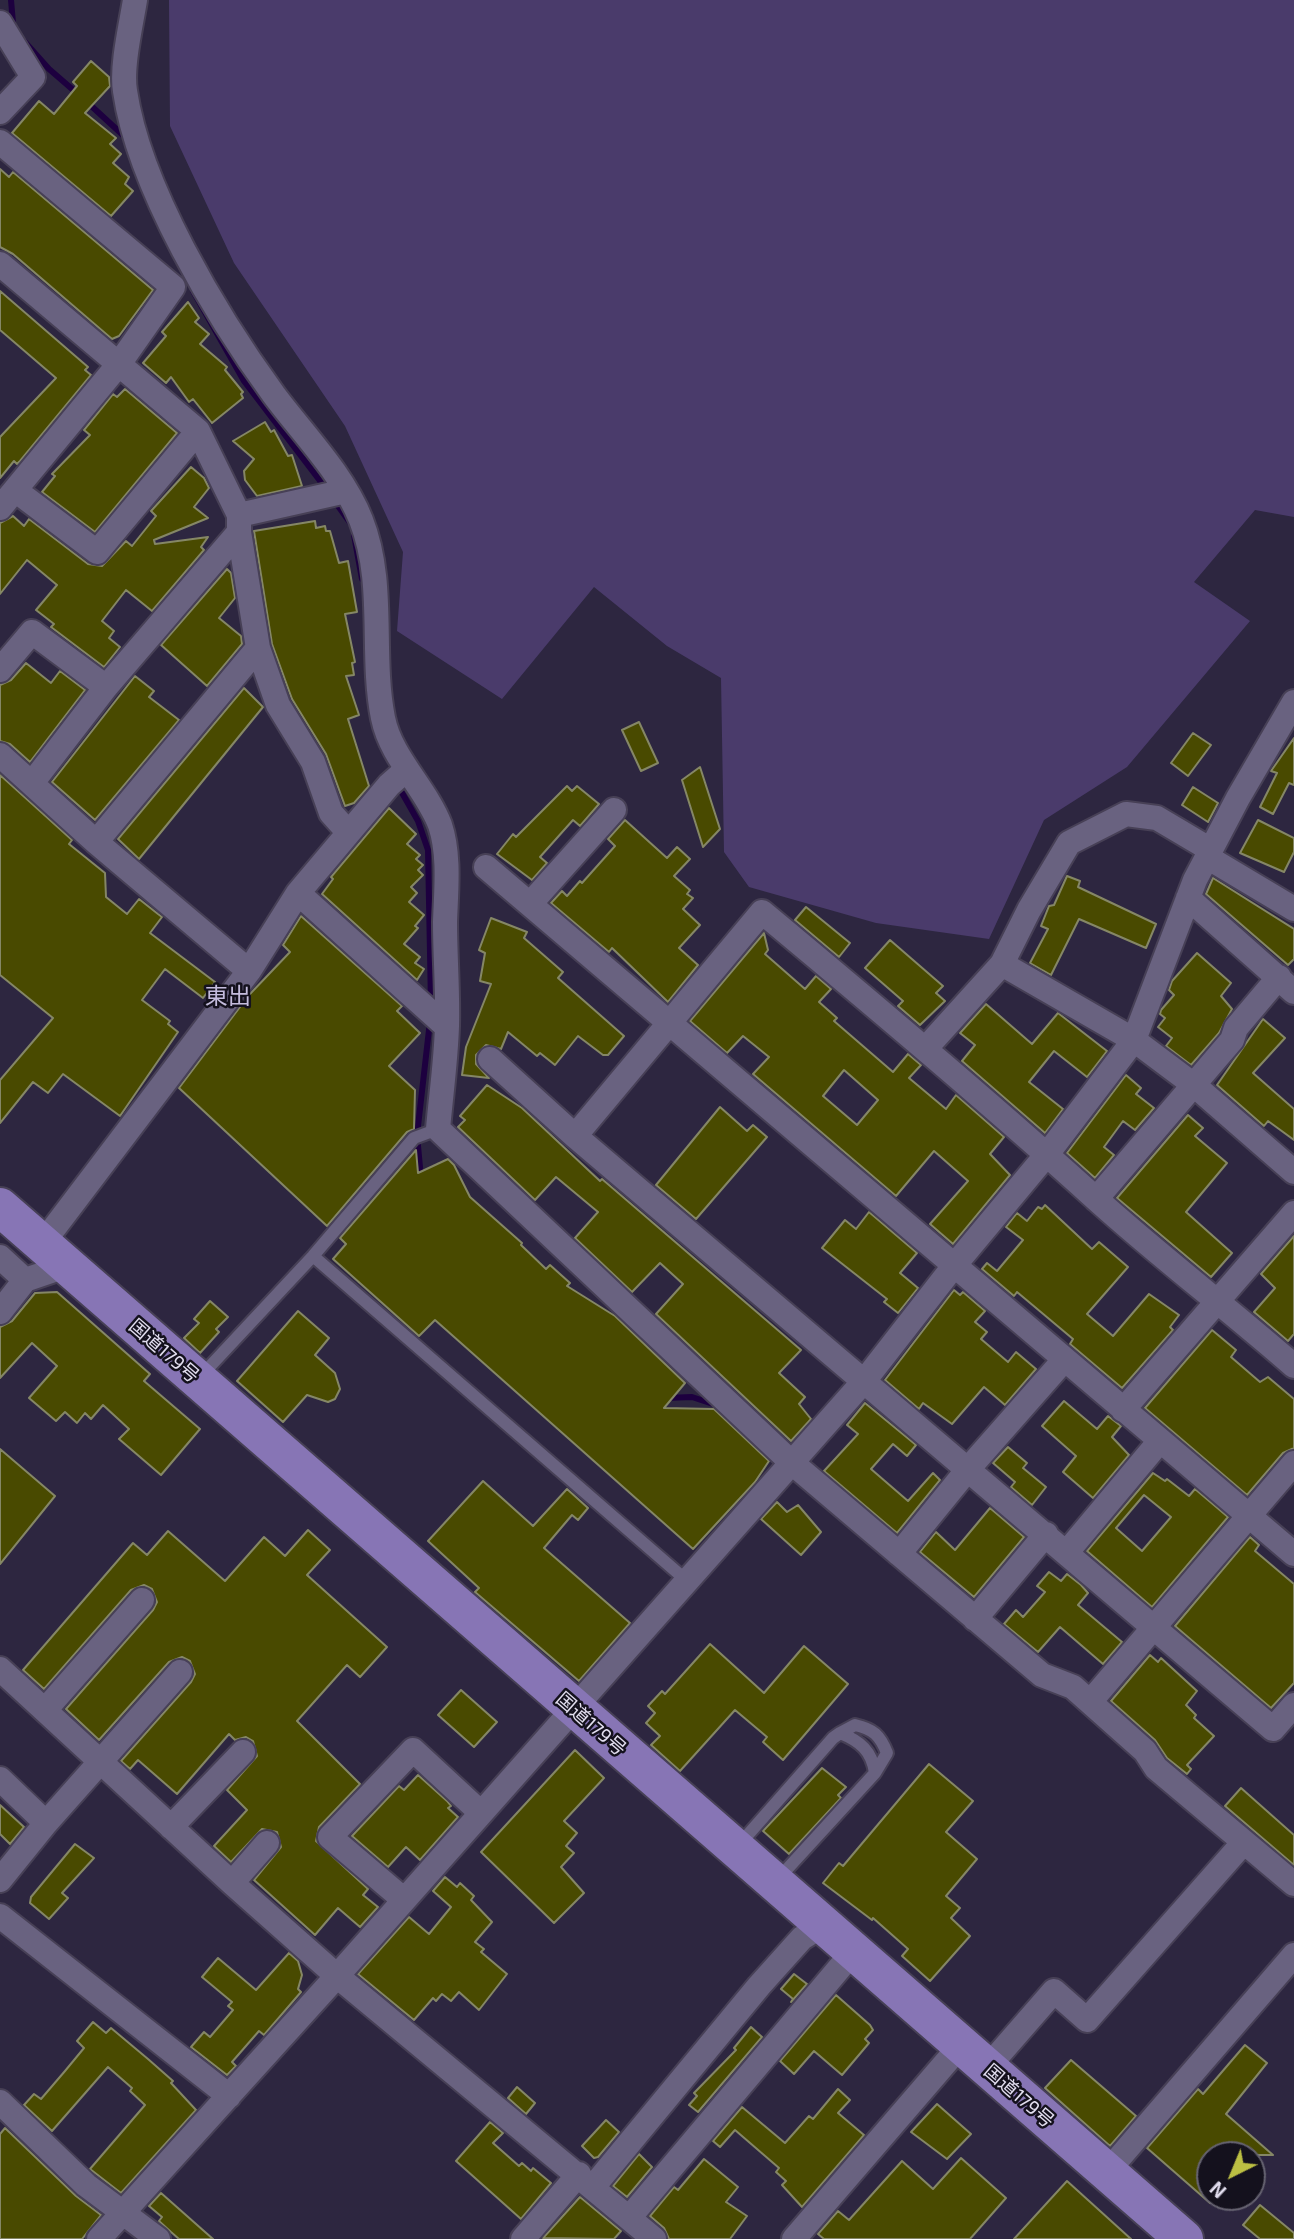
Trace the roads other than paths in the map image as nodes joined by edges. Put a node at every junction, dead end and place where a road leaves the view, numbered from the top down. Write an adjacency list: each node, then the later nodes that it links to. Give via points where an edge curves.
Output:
1 (135, 0): 6 (street, via 124,88 129,111 163,205)
2 (0, 23): 3 (street, via 33,76)
3 (0, 112)
4 (0, 142): 7 (street)
5 (0, 264): 8 (street)
6 (201, 278): 7 (street); 10 (street, via 261,376)
7 (173, 287): 8 (street)
8 (120, 364): 9 (street); 11 (street)
9 (198, 431): 11 (street, via 96,552); 12 (street)
10 (346, 491): 12 (street); 18 (street, via 370,549 377,611 375,669)
11 (8, 499)
12 (239, 523): 13 (street); 15 (street)
13 (257, 648): 21 (street, via 278,705 313,762 331,813); 22 (street)
14 (0, 670): 15 (street, via 32,632)
15 (106, 687): 19 (street)
16 (1294, 702): 23 (street)
17 (0, 755): 19 (street)
18 (397, 777): 21 (street); 33 (street, via 439,824 446,854)
19 (32, 783): 22 (street)
20 (614, 810): 27 (street)
21 (348, 832): 25 (street)
22 (96, 842): 30 (street)
23 (1209, 854): 26 (street); 28 (street); 29 (street, via 1157,818 1126,814 1069,843)
24 (486, 867): 27 (street)
25 (298, 893): 30 (street); 33 (street)
26 (1188, 898): 31 (street); 34 (street)
27 (530, 904): 32 (street)
28 (1294, 909)
29 (1002, 964): 34 (street); 35 (street)
30 (249, 971): 45 (street)
31 (1287, 985): 37 (street)
32 (667, 1022): 35 (street, via 762,912); 39 (street); 48 (street)
33 (447, 1027): 38 (street)
34 (1133, 1040): 37 (street); 40 (street)
35 (926, 1048): 40 (street)
36 (490, 1059): 39 (street)
37 (1194, 1085): 41 (street); 42 (street)
38 (438, 1129): 47 (lane, via 414,1139); 60 (street)
39 (575, 1136): 55 (street)
40 (1048, 1153): 42 (street); 48 (street)
41 (1294, 1172)
42 (1096, 1199): 50 (street)
43 (0, 1207): 45 (highway, 国道179号)
44 (1294, 1213): 50 (street)
45 (54, 1255): 49 (street); 54 (highway, 国道179号)
46 (0, 1256): 49 (street)
47 (313, 1256): 54 (lane); 66 (lane)
48 (953, 1266): 52 (street); 55 (street)
49 (25, 1280): 51 (street)
50 (1218, 1299): 53 (street); 56 (street)
51 (0, 1312)
52 (1064, 1360): 56 (street); 59 (street)
53 (1294, 1366)
54 (198, 1380): 74 (highway, 国道179号)
55 (865, 1380): 59 (street); 60 (street)
56 (1123, 1410): 57 (street)
57 (1158, 1442): 61 (street); 63 (street)
58 (1294, 1463): 61 (street)
59 (969, 1468): 62 (street); 64 (street)
60 (784, 1470): 64 (street); 66 (street)
61 (1251, 1515): 65 (street); 69 (street)
62 (1046, 1534): 63 (street); 68 (street)
63 (1067, 1552): 69 (street)
64 (899, 1554): 68 (street)
65 (1294, 1554)
66 (686, 1580): 74 (street)
67 (142, 1600): 75 (street)
68 (975, 1619): 72 (street, via 1042,1675 1073,1687)
69 (1156, 1628): 72 (street); 73 (street, via 1273,1729)
70 (0, 1669): 75 (street)
71 (180, 1672): 78 (street)
72 (1090, 1702): 85 (street)
73 (1294, 1705)
74 (574, 1709): 81 (street); 86 (highway, 国道179号)
75 (45, 1710): 78 (street)
76 (840, 1733): 79 (lane, via 866,1749); 79 (lane, via 855,1725 870,1728 881,1739 887,1753); 86 (lane)
77 (243, 1752): 83 (street)
78 (102, 1762): 82 (street); 83 (street)
79 (875, 1773): 89 (lane)
80 (0, 1779): 82 (street)
81 (480, 1812): 91 (street); 91 (street, via 413,1750 330,1837)
82 (46, 1823): 87 (street)
83 (171, 1826): 88 (street)
84 (267, 1843): 88 (street)
85 (1240, 1847): 90 (street); 97 (street, via 1216,1889 1087,2020 1055,1991)
86 (735, 1849): 89 (highway, 国道179号)
87 (0, 1880)
88 (232, 1883): 96 (street)
89 (775, 1883): 93 (highway, 国道179号)
90 (1294, 1884)
91 (403, 1899): 96 (street)
92 (0, 1916): 98 (street)
93 (823, 1925): 94 (highway, 国道179号); 101 (street, via 802,1938)
94 (853, 1952): 97 (highway, 国道179号); 103 (street)
95 (1294, 1955): 100 (street)
96 (337, 1976): 98 (street); 101 (street)
97 (974, 2057): 100 (highway, 国道179号); 108 (street)
98 (229, 2096): 102 (street)
99 (0, 2102): 102 (street, via 86,2185)
100 (1107, 2172): 109 (highway, 国道179号)
101 (586, 2180): 103 (street); 106 (street)
102 (125, 2211): 104 (street); 105 (street)
103 (629, 2218): 107 (street)
104 (99, 2239)
105 (158, 2239)
106 (523, 2239)
107 (654, 2239)
108 (794, 2239)
109 (1184, 2239)

